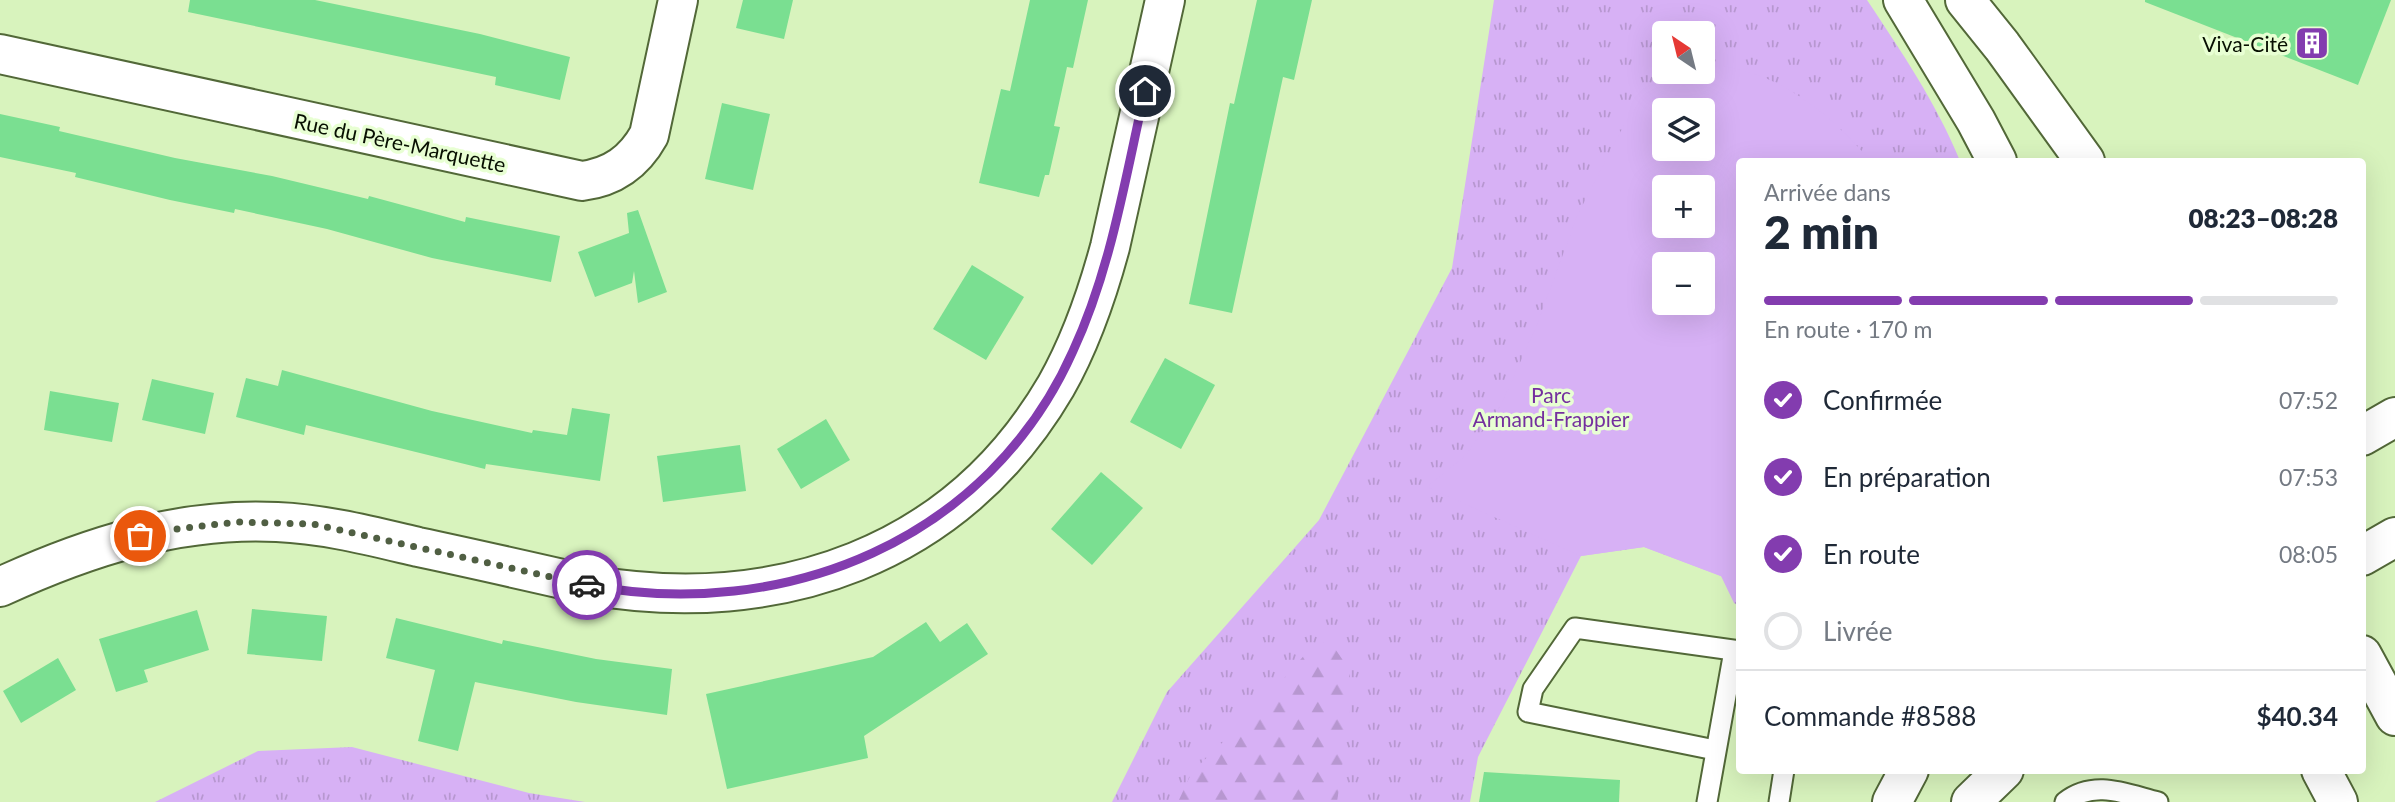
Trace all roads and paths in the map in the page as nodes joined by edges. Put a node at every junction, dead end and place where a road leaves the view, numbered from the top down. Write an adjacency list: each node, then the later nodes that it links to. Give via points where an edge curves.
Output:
1 (678, 0): 5 (street, Rue du Père-Marquette, via 649,135 642,149 609,175 582,181)
2 (1165, 0): 12 (street, via 1110,247 1072,354 1010,452 927,524 892,544 838,568 765,588 681,594 589,585 313,524 237,522 121,540)
3 (1903, 0): 6 (street)
4 (1965, 0): 7 (street)
5 (0, 54)
6 (1995, 158)
7 (2083, 158)
8 (2395, 417): 9 (street)
9 (2366, 434)
10 (2395, 537): 11 (street)
11 (2366, 554)
12 (0, 587)
13 (1736, 651): 17 (lane, via 1575,628 1531,696 1528,712)
14 (1736, 656): 17 (lane)
15 (2366, 662): 16 (street)
16 (2395, 716)
17 (1715, 750): 22 (lane)
18 (1783, 774): 23 (lane)
19 (1907, 774): 24 (street)
20 (2000, 774): 25 (street)
21 (2323, 774): 28 (street)
22 (1707, 802)
23 (1779, 802)
24 (1892, 802)
25 (1970, 802)
26 (2065, 802): 27 (lane, via 2087,789 2102,788)
27 (2158, 802)
28 (2338, 802)

